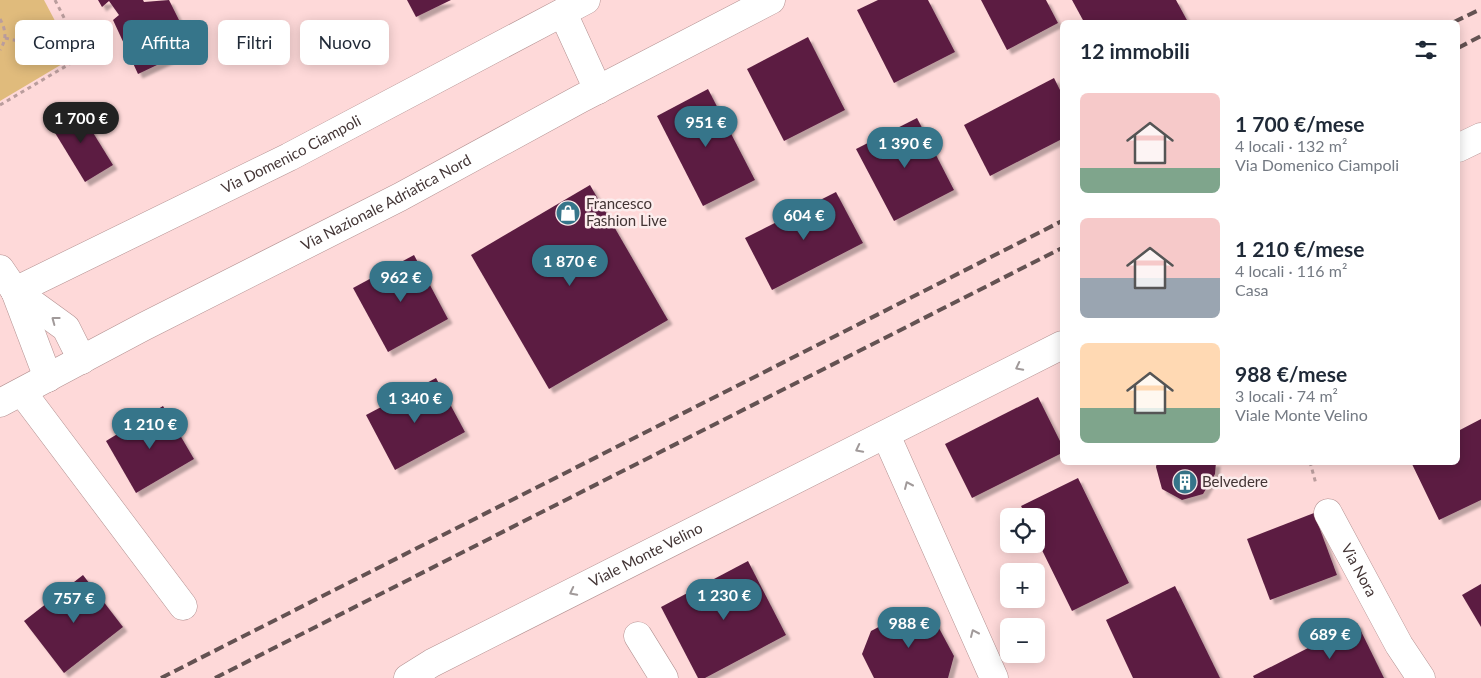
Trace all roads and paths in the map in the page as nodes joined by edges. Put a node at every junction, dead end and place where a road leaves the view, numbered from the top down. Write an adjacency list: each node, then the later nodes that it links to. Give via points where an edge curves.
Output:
1 (55, 0): 5 (path)
2 (770, 0): 10 (street, Via Nazionale Adriatica Nord)
3 (575, 6): 10 (street, Via Domenico Ciampoli); 15 (street, Via Domenico Ciampoli, via 297,153)
4 (0, 19): 6 (path)
5 (65, 20)
6 (6, 38): 7 (path); 8 (path)
7 (15, 40)
8 (0, 50)
9 (68, 65): 11 (path)
10 (598, 90): 17 (street, Via Nazionale Adriatica Nord, via 400,197)
11 (0, 105)
12 (1481, 137): 13 (street)
13 (1460, 147)
14 (0, 269): 15 (street)
15 (15, 291): 17 (street, one-way to 15, via 66,328); 18 (street)
16 (1060, 346): 20 (street, Viale Monte Velino, one-way to 20)
17 (82, 360): 18 (street, Via Nazionale Adriatica Nord)
18 (48, 378): 19 (street, Via Nazionale Adriatica Nord)
19 (11, 398): 22 (street)
20 (886, 436): 24 (street, Viale Monte Velino, one-way to 24, via 441,658); 26 (street, one-way to 20)
21 (1328, 513): 27 (street, Via Nora)
22 (184, 606)
23 (638, 636): 25 (street)
24 (408, 678)
25 (664, 678)
26 (994, 678)
27 (1420, 678)

